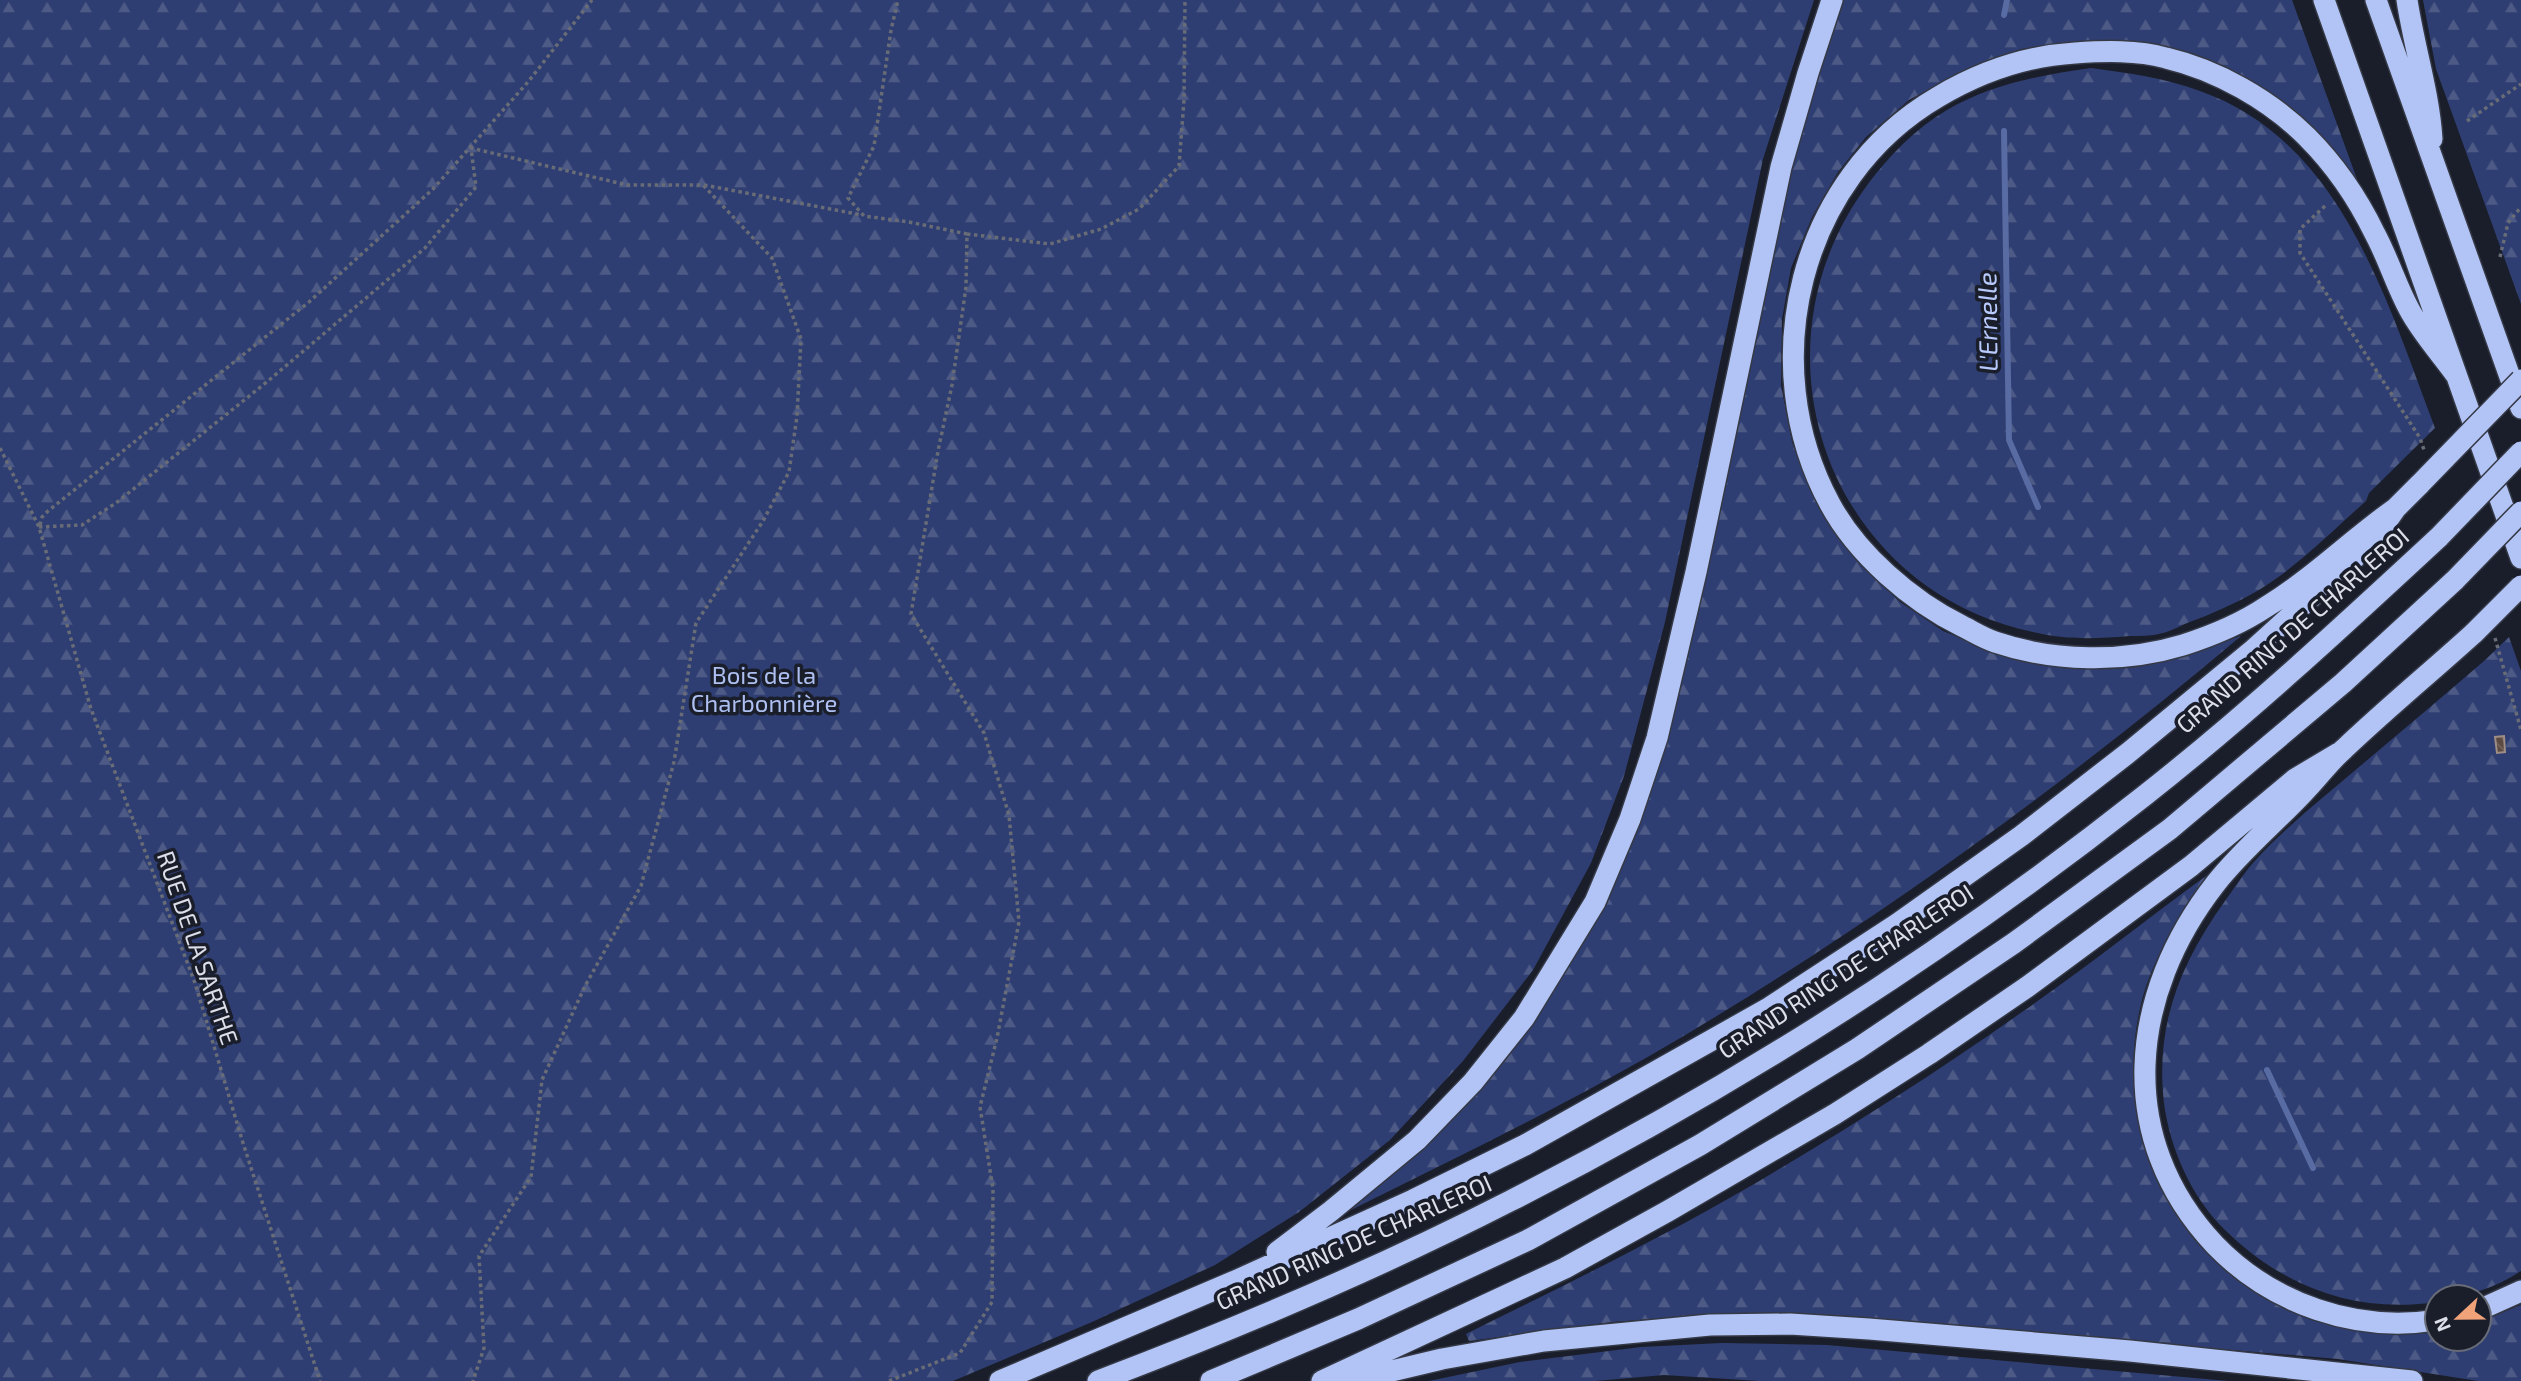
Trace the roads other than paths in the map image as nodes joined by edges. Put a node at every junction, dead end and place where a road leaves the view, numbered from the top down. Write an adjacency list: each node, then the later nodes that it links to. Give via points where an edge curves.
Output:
1 (1832, 0): 15 (highway, via 1781,167 1657,738 1630,820 1595,902 1524,1018 1473,1082 1417,1140 1332,1212)
2 (2324, 0): 6 (highway)
3 (2376, 0): 5 (highway)
4 (2407, 0): 5 (highway, via 2430,105)
5 (2434, 166): 8 (highway)
6 (2456, 375): 10 (highway, via 2409,310 2376,234 2346,183 2308,137 2267,103 2165,57 2110,51 2055,54 2008,64 1957,85 1915,110 1880,140 1846,181 1818,231 1799,287 1793,339 1796,400 1807,451 1831,506 1868,555 1900,587 1940,615 1992,641 2044,654 2091,658 2151,654 2188,643 2265,608); 12 (highway)
7 (2521, 380): 10 (highway, bridge)
8 (2521, 408)
9 (2521, 452): 20 (highway, GRAND RING DE CHARLEROI, bridge, via 2439,537 2318,649 2145,796 1987,913 1837,1013 1675,1112 1509,1202 1340,1281)
10 (2396, 508): 15 (highway, via 2372,542 2128,753 1897,924 1768,1009 1525,1145)
11 (2521, 512): 21 (highway, bridge, via 2343,683 2170,829 2014,943 1857,1049 1700,1146 1528,1240)
12 (2521, 558)
13 (2521, 586): 14 (highway, bridge)
14 (2342, 751): 18 (highway, via 2241,853 2183,932 2165,966 2147,1034 2147,1113 2160,1158 2183,1205 2222,1252 2265,1286 2320,1311 2361,1321); 22 (highway, via 2295,779 2191,866 2027,987 1835,1114 1564,1268)
15 (1235, 1281): 19 (highway)
16 (2521, 1292): 17 (highway)
17 (2493, 1304)
18 (2423, 1321)
19 (1000, 1381)
20 (1098, 1381)
21 (1211, 1381)
22 (1322, 1381)
23 (1350, 1381): 24 (highway, via 1544,1341 1697,1326 1790,1324 2130,1351)
24 (2412, 1381)

